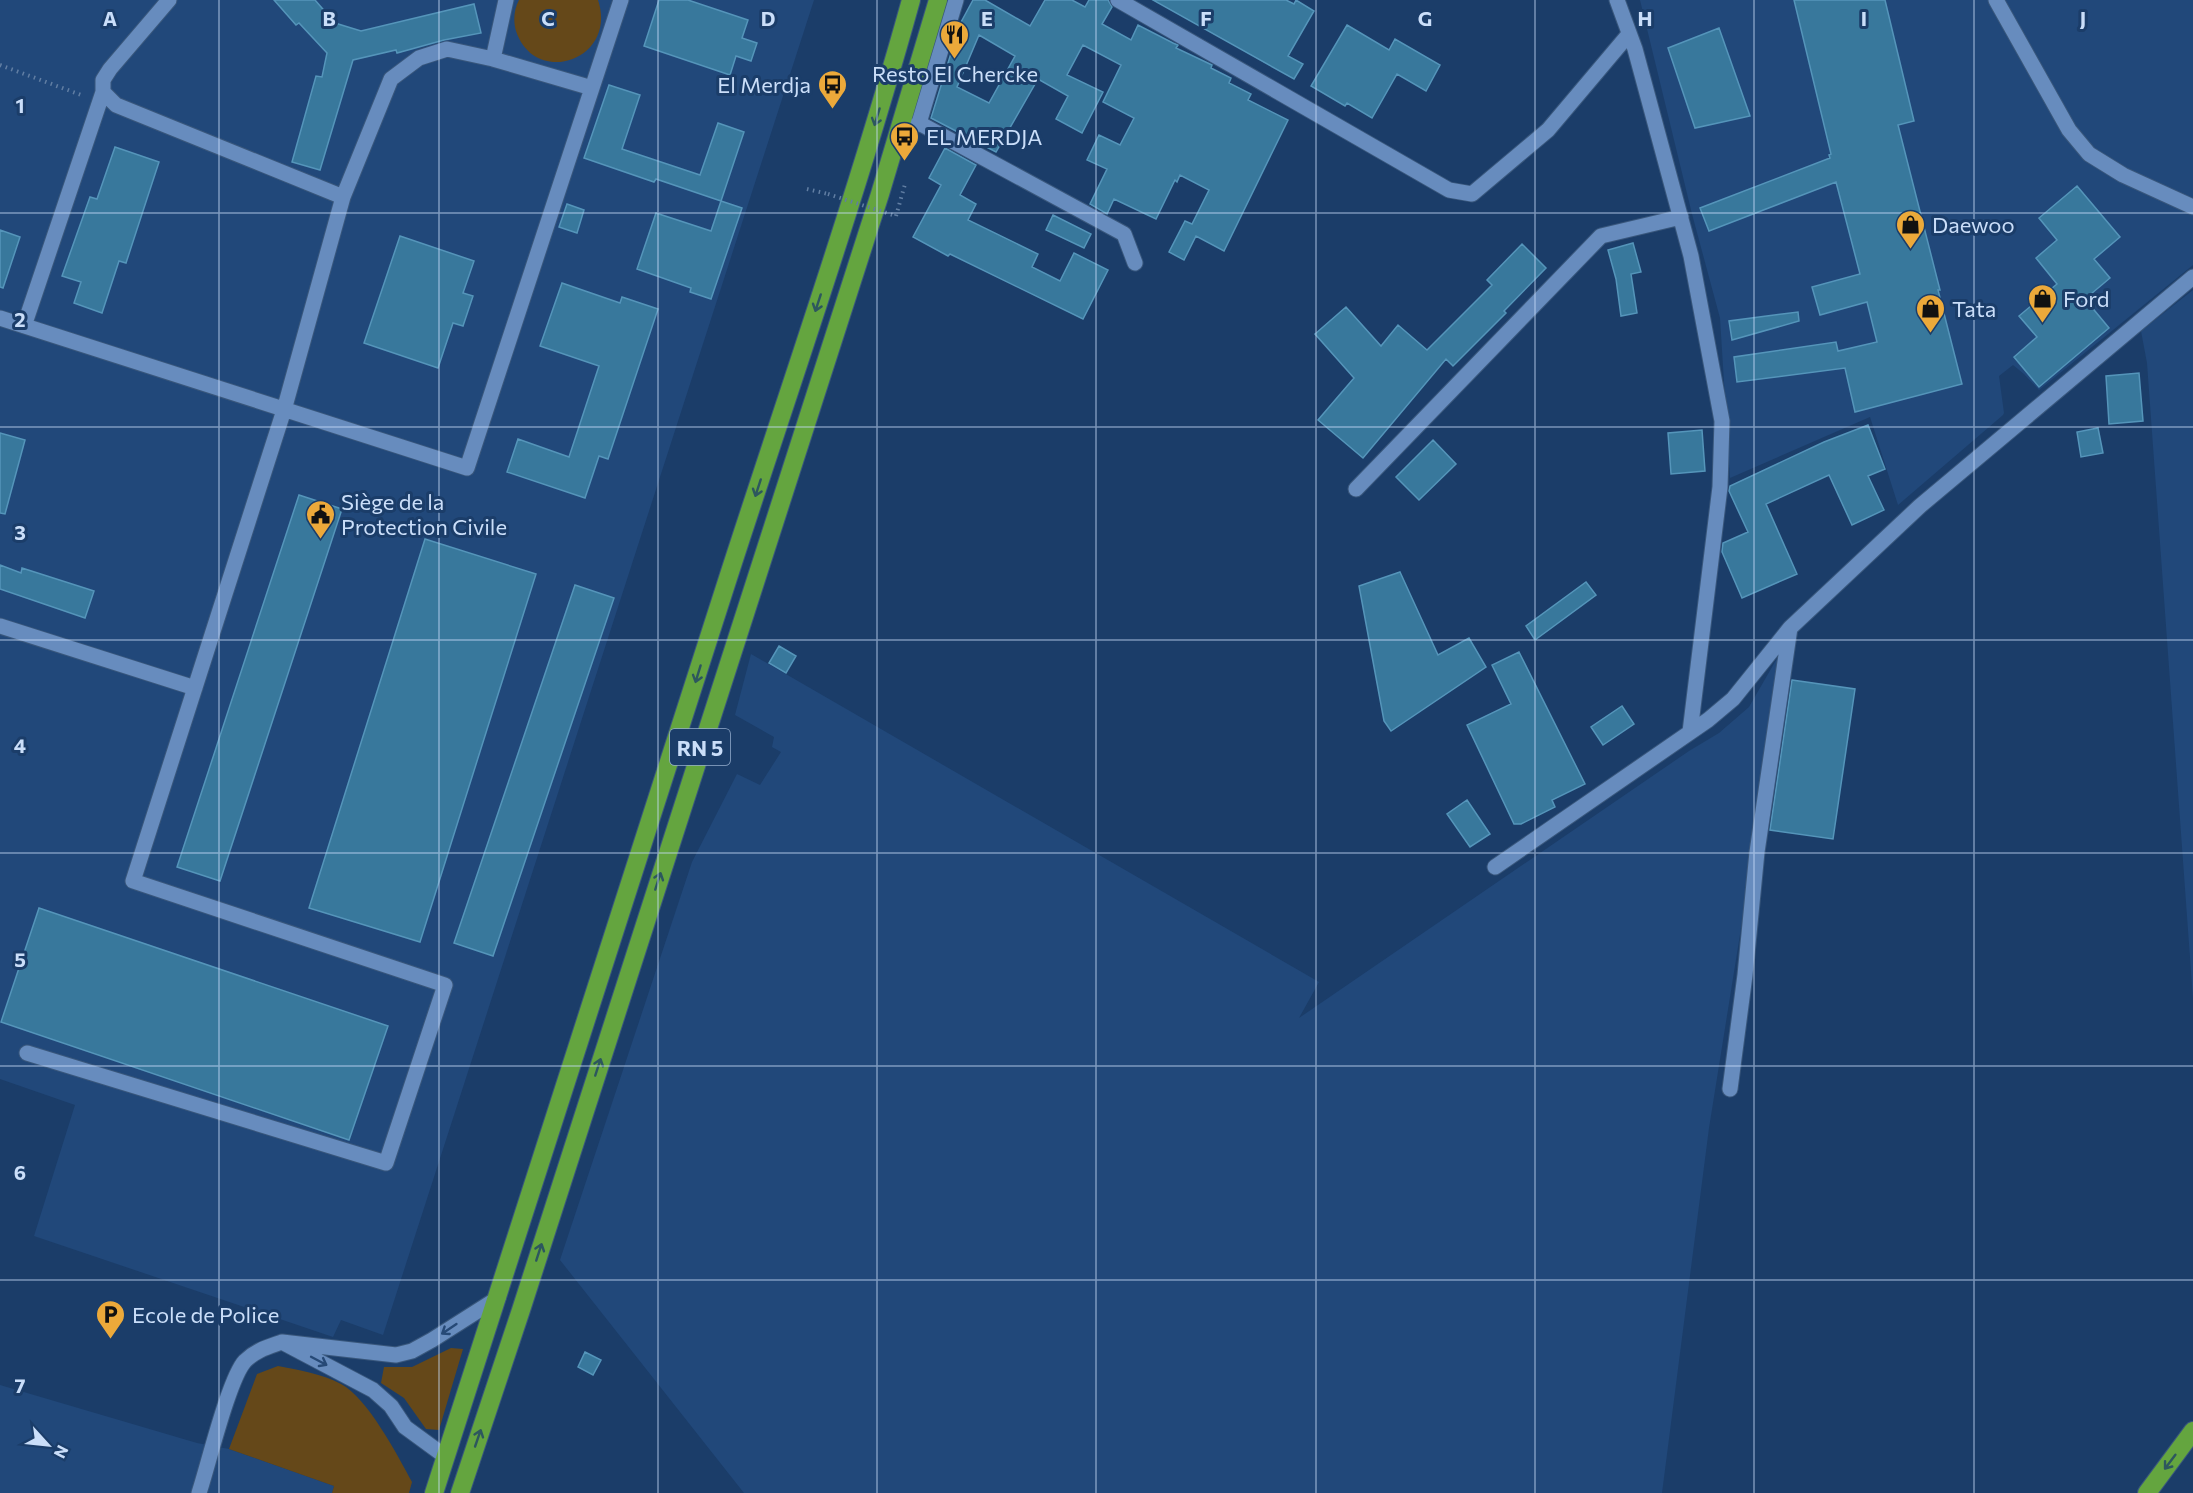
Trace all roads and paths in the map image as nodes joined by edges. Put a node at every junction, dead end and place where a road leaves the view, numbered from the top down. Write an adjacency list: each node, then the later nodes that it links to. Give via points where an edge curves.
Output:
1 (169, 0): 14 (street, via 110,69 103,80)
2 (506, 0): 11 (street)
3 (621, 0): 13 (street)
4 (911, 0): 35 (highway, RN 5, one-way to 35, via 855,190)
5 (938, 0): 16 (highway, RN 5)
6 (956, 0): 15 (street)
7 (1118, 0): 10 (street, via 1449,190 1472,194 1548,130)
8 (1617, 0): 10 (street)
9 (1996, 0): 20 (street, via 2069,130 2089,154 2123,176)
10 (1629, 34): 21 (street)
11 (493, 59): 13 (street); 19 (street, via 447,49 419,58 391,79)
12 (0, 65): 14 (path, via 85,97)
13 (592, 88): 26 (street, via 467,468)
14 (103, 92): 19 (street, via 116,105); 25 (street)
15 (919, 123): 16 (street); 22 (street, via 1124,234)
16 (896, 138): 39 (highway, RN 5, one-way to 16)
17 (905, 184): 18 (path, bridge, via 896,216)
18 (807, 189)
19 (344, 197): 26 (street)
20 (2193, 207)
21 (1681, 217): 27 (street, via 1601,236); 31 (street, via 1722,421 1720,487)
22 (1134, 263)
23 (2193, 277): 29 (street, via 1920,506)
24 (0, 318): 25 (street)
25 (24, 326): 26 (street)
26 (284, 410): 30 (street)
27 (1356, 489)
28 (0, 626): 30 (street)
29 (1790, 628): 31 (street, via 1733,699); 34 (street, via 1757,852)
30 (195, 688): 33 (street, via 133,881 445,985 386,1163)
31 (1690, 732): 32 (street)
32 (1495, 867)
33 (27, 1053)
34 (1730, 1089)
35 (498, 1298): 36 (street, one-way to 36, via 412,1352 396,1355); 38 (highway, RN 5)
36 (282, 1342): 38 (street, one-way to 38, via 373,1390 391,1406 405,1427); 40 (street, via 258,1350 244,1363 234,1382)
37 (2193, 1431): 43 (highway, one-way to 43)
38 (446, 1457): 39 (highway); 41 (highway, RN 5)
39 (469, 1464): 42 (highway, RN 5)
40 (199, 1493)
41 (434, 1493)
42 (460, 1493)
43 (2147, 1493)

